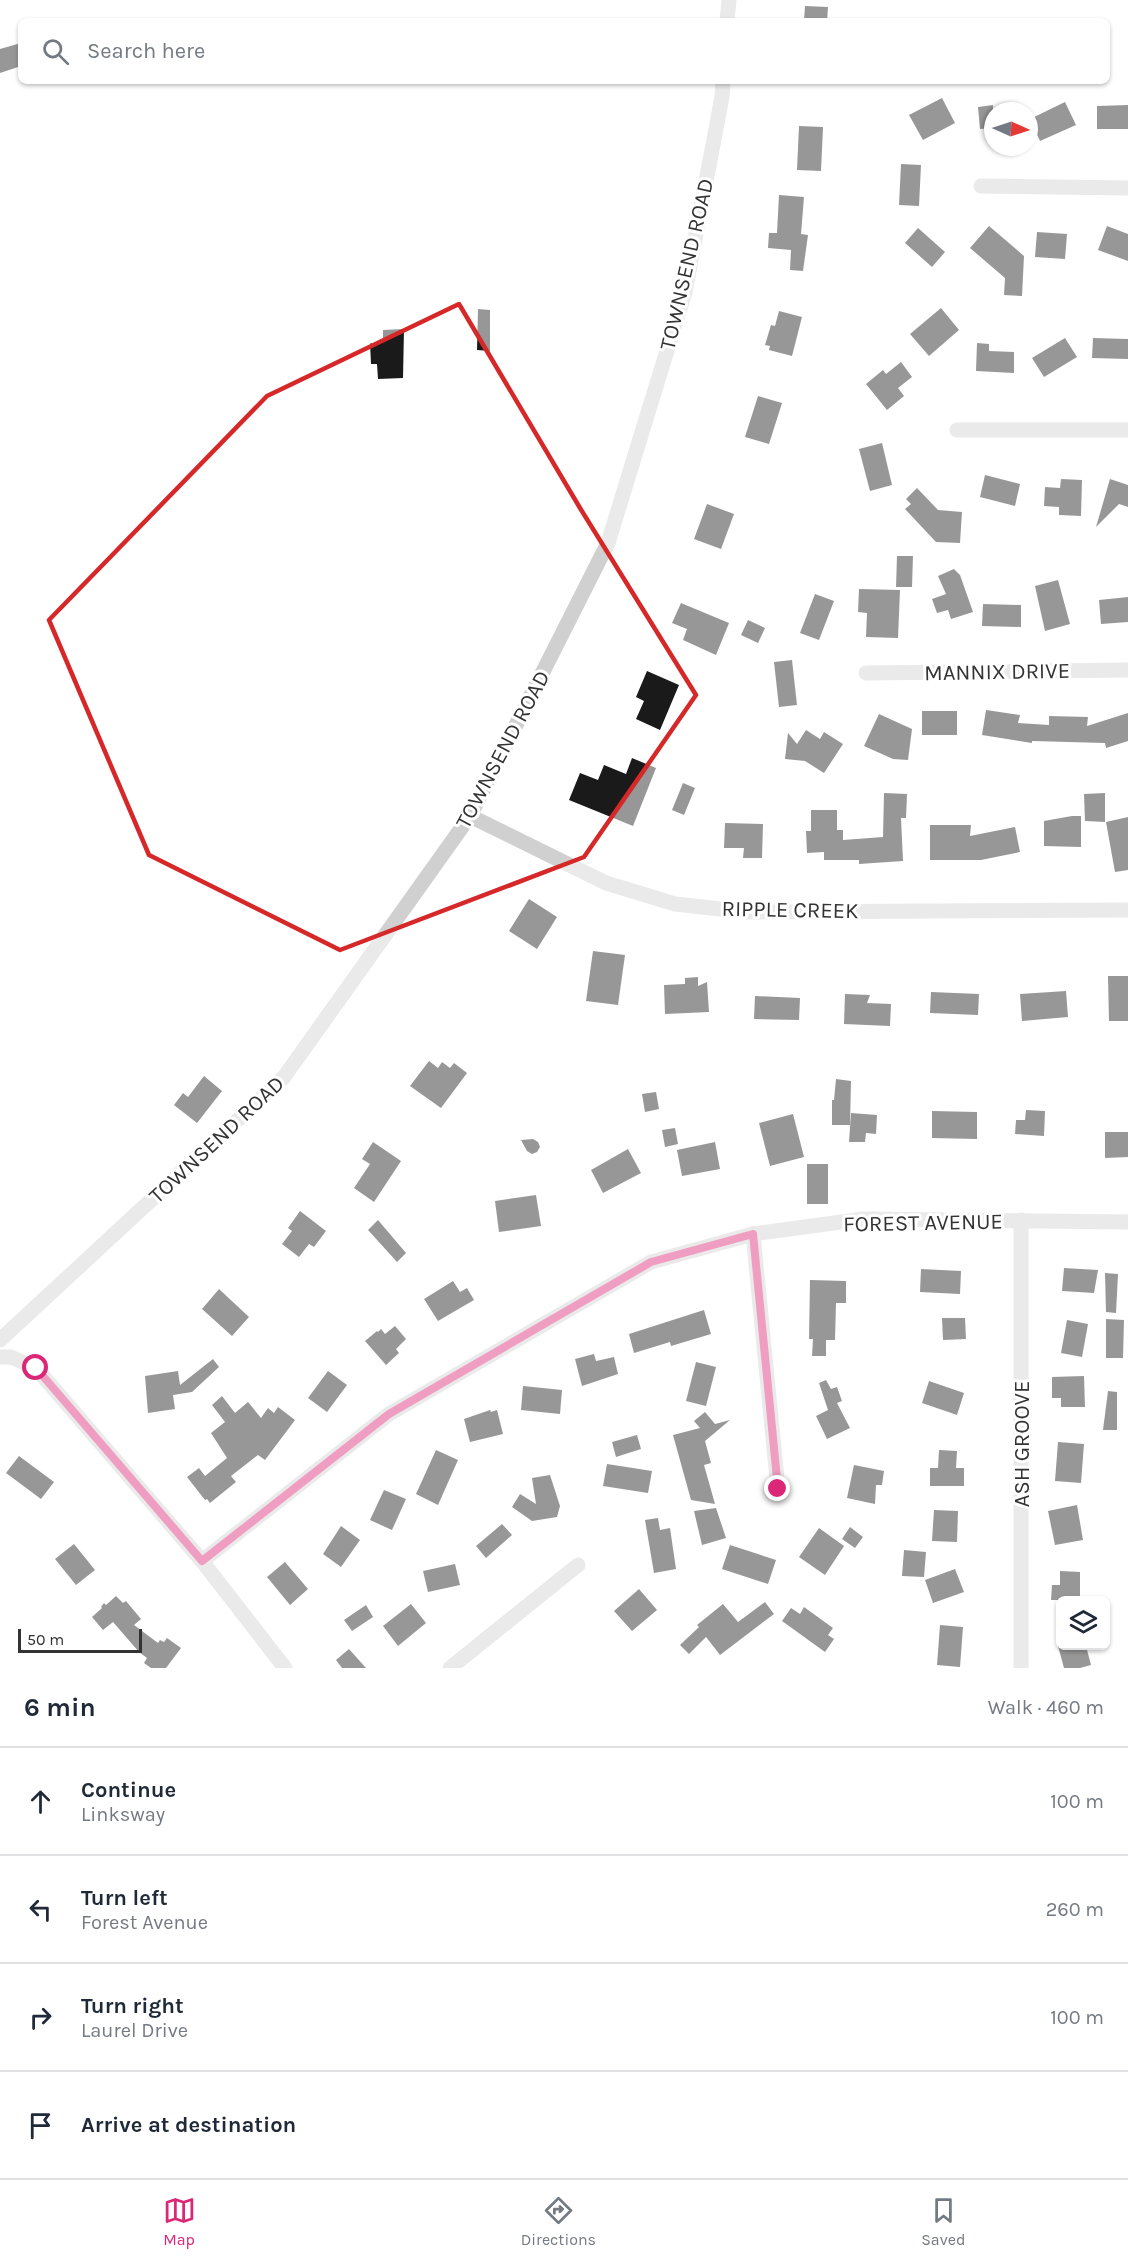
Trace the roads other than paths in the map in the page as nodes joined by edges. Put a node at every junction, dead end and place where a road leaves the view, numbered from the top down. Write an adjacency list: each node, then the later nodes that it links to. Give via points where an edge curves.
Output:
1 (729, 0): 2 (street)
2 (727, 18)
3 (723, 84): 10 (street, TOWNSEND ROAD, via 685,292 609,543)
4 (981, 186): 5 (street)
5 (1128, 188)
6 (957, 430): 7 (street)
7 (1128, 430)
8 (1128, 670): 9 (street, MANNIX DRIVE)
9 (866, 673)
10 (470, 816): 11 (street, RIPPLE CREEK, via 606,883 675,904 747,912); 15 (street, TOWNSEND ROAD, via 284,1077)
11 (1128, 910)
12 (1021, 1220): 13 (street, FOREST AVENUE); 14 (street, FOREST AVENUE, via 863,1219); 22 (street, ASH GROOVE)
13 (1128, 1222)
14 (753, 1234): 17 (street); 18 (street, FOREST AVENUE, via 651,1262 389,1414)
15 (0, 1340)
16 (0, 1357): 18 (street, via 11,1357 36,1368)
17 (778, 1489)
18 (202, 1561): 20 (street)
19 (578, 1565): 21 (street)
20 (285, 1668)
21 (450, 1668)
22 (1021, 1668)

